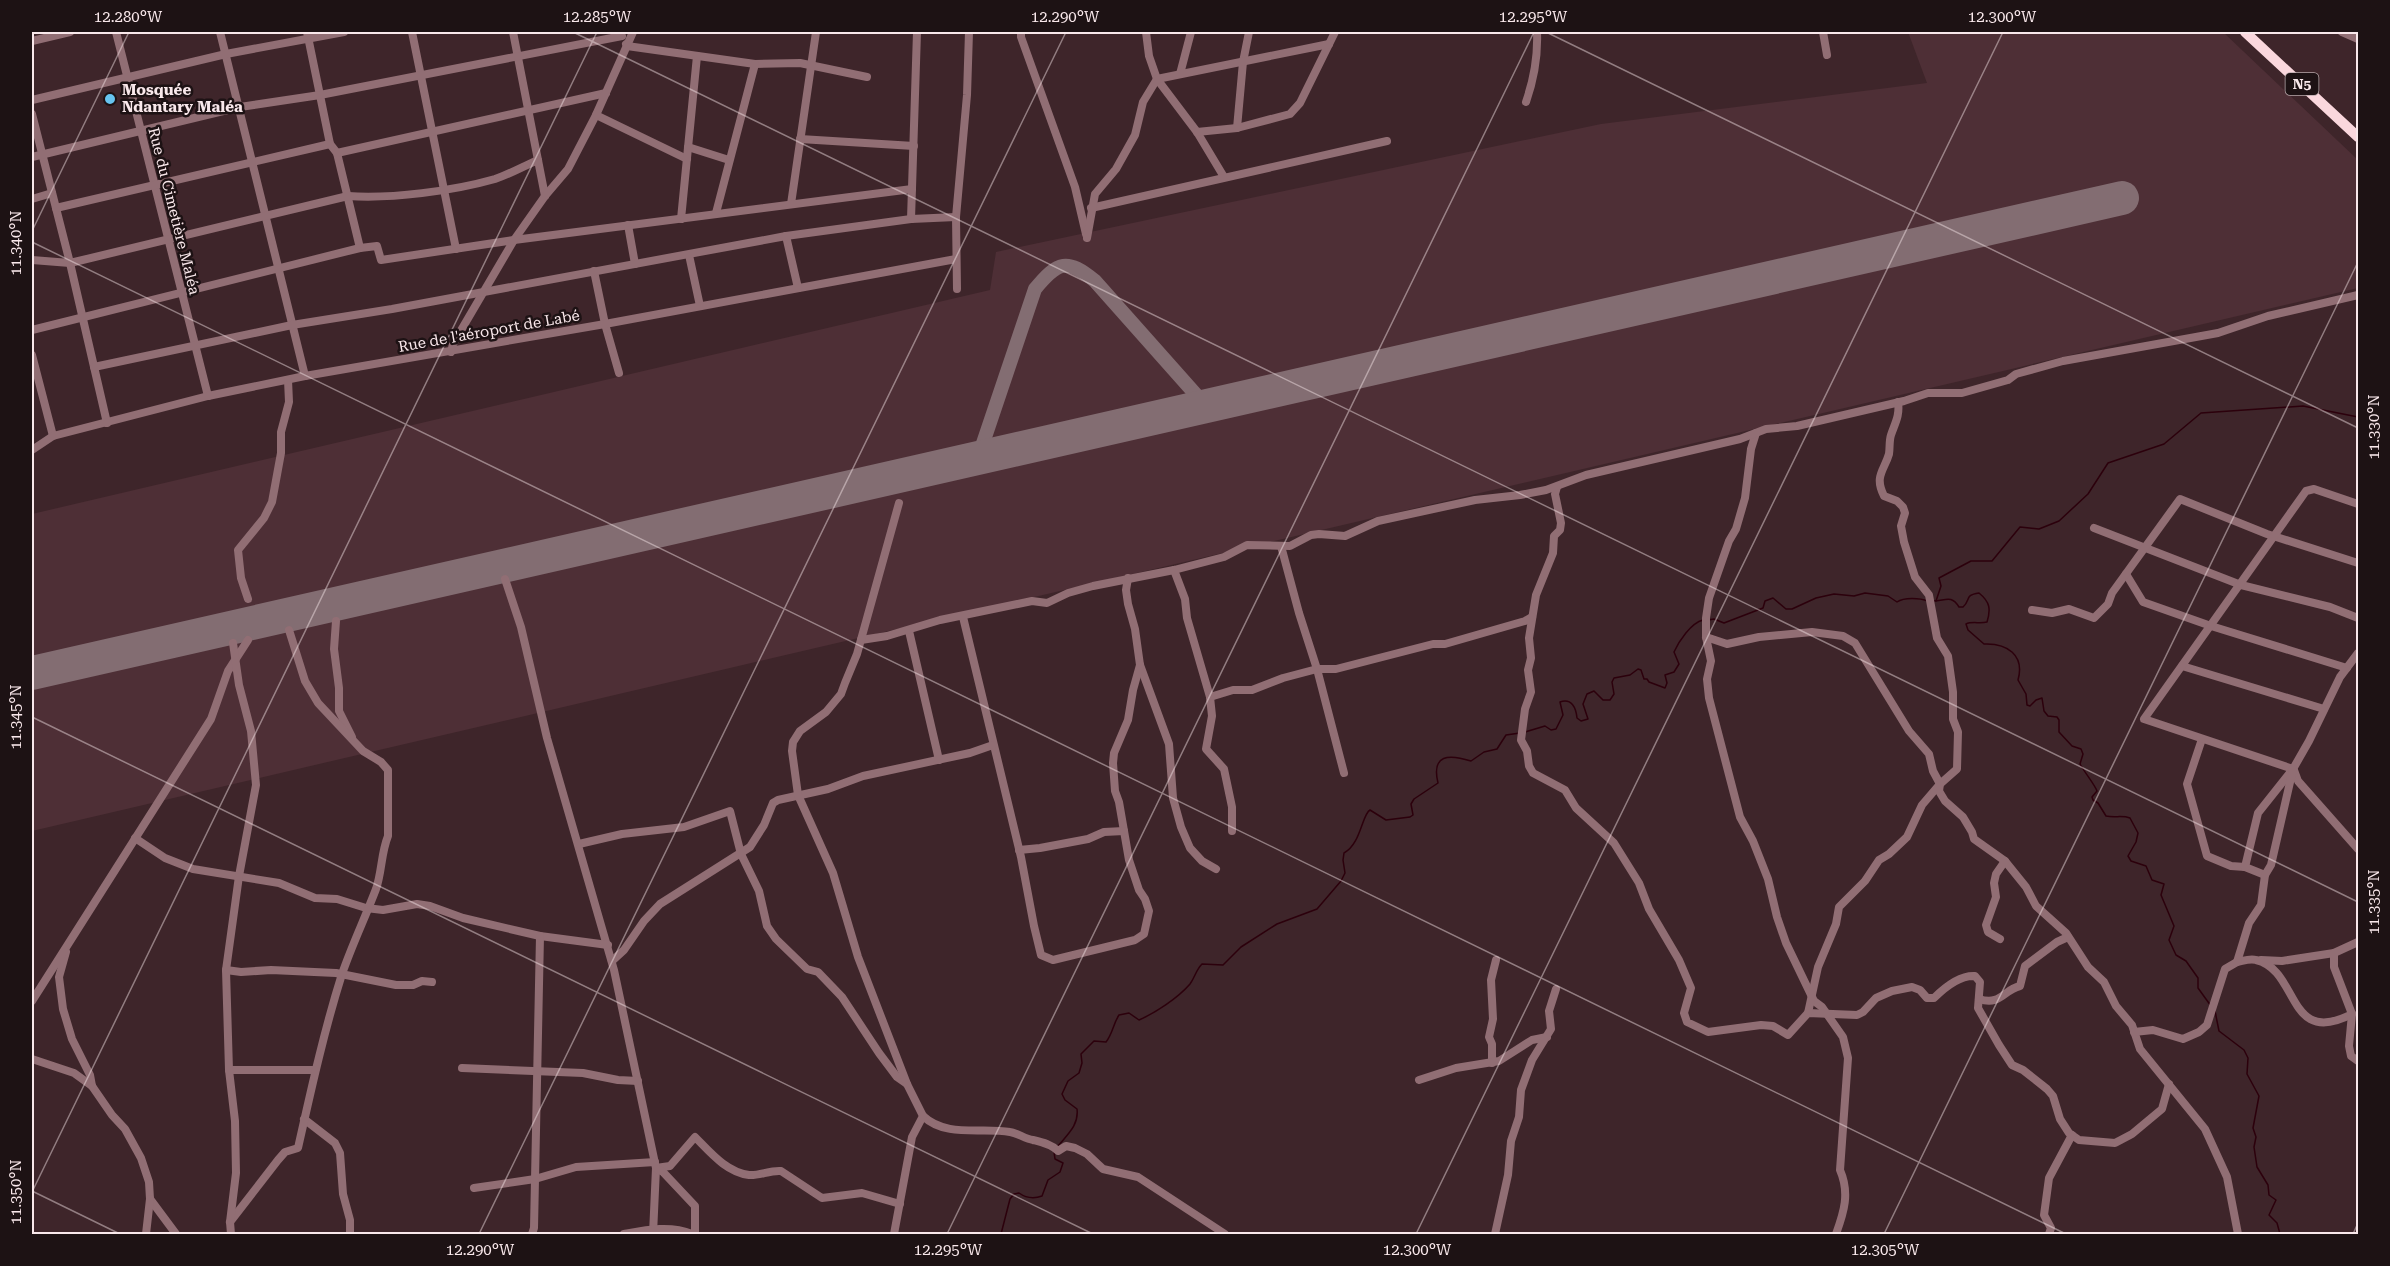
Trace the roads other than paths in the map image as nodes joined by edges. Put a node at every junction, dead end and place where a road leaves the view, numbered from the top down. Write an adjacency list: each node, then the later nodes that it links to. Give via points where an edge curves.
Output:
1 (70, 32): 23 (street)
2 (116, 32): 36 (street, Rue du Cimetière Maléa)
3 (220, 32): 26 (street)
4 (344, 32): 21 (street)
5 (412, 32): 34 (street)
6 (513, 32): 28 (street)
7 (633, 32): 25 (street)
8 (816, 32): 32 (street)
9 (917, 32): 54 (street)
10 (969, 32): 76 (street)
11 (1021, 32): 73 (street, via 1075,187 1087,238)
12 (1146, 32): 37 (street)
13 (1191, 32): 33 (street)
14 (1249, 32): 30 (street)
15 (1335, 32): 24 (street)
16 (1537, 32): 41 (street, via 1533,83)
17 (1823, 32): 27 (street)
18 (2245, 32): 50 (highway, N5)
19 (2342, 32): 22 (street)
20 (622, 34): 25 (street); 28 (street)
21 (308, 35): 26 (street); 39 (street)
22 (2358, 39)
23 (32, 41)
24 (1329, 44): 30 (street); 46 (street, via 1300,103 1290,114)
25 (627, 46): 29 (street); 38 (street)
26 (226, 54): 36 (street); 42 (street)
27 (1827, 55)
28 (518, 56): 34 (street); 43 (street)
29 (696, 56): 31 (street); 55 (street)
30 (1243, 62): 33 (street); 46 (street)
31 (755, 64): 32 (street); 61 (street)
32 (811, 65): 35 (street); 51 (street)
33 (1180, 74): 37 (street)
34 (421, 76): 39 (street); 48 (street)
35 (867, 76)
36 (127, 78): 40 (street); 47 (street, Rue du Cimetière Maléa)
37 (1157, 79): 49 (street); 73 (street, via 1143,102 1135,135 1116,169 1095,194)
38 (606, 93): 43 (street); 45 (street)
39 (320, 95): 42 (street); 53 (street)
40 (32, 100)
41 (1526, 102)
42 (240, 106): 47 (street); 62 (street)
43 (528, 111): 48 (street); 60 (street)
44 (32, 114): 57 (street)
45 (596, 114): 59 (street); 69 (street, via 568,169)
46 (1237, 128): 49 (street)
47 (140, 131): 57 (street); 64 (street, Rue du Cimetière Maléa)
48 (432, 132): 56 (street); 65 (street)
49 (1197, 132): 63 (street)
50 (2358, 137)
51 (800, 139): 54 (street); 71 (street)
52 (1387, 141): 63 (street)
53 (330, 144): 56 (street); 62 (street)
54 (914, 146): 66 (street)
55 (688, 147): 59 (street); 61 (street)
56 (337, 153): 68 (street)
57 (42, 154): 58 (street); 67 (street)
58 (32, 157)
59 (687, 159): 77 (street)
60 (538, 160): 65 (street, via 496,178); 69 (street)
61 (729, 160): 74 (street)
62 (253, 162): 64 (street); 75 (street)
63 (1224, 177): 73 (street)
64 (154, 185): 72 (street); 81 (street, Rue du Cimetière Maléa)
65 (444, 189): 68 (street, via 371,198); 84 (street)
66 (912, 189): 71 (street); 78 (street)
67 (52, 193): 70 (street); 72 (street)
68 (348, 196): 75 (street); 83 (street)
69 (545, 196): 82 (street)
70 (32, 199)
71 (791, 204): 74 (street)
72 (56, 208): 88 (street)
73 (1091, 208)
74 (716, 213): 77 (street)
75 (265, 215): 81 (street); 90 (street)
76 (956, 218): 78 (street); 86 (street)
77 (681, 219): 79 (street)
78 (911, 219): 80 (street)
79 (628, 225): 82 (street); 89 (street)
80 (786, 236): 85 (street); 92 (street)
81 (168, 239): 88 (street); 95 (street, Rue du Cimetière Maléa)
82 (514, 240): 84 (street); 94 (street)
83 (360, 248): 84 (street, via 377,246 381,260); 90 (street)
84 (456, 249)
85 (689, 255): 89 (street); 97 (street)
86 (957, 259): 92 (street, Rue de l'aéroport de Labé); 93 (street)
87 (32, 260): 88 (street)
88 (70, 263): 98 (street)
89 (635, 264): 91 (street)
90 (279, 268): 95 (street); 100 (street)
91 (594, 271): 94 (street); 99 (street)
92 (798, 288): 97 (street, Rue de l'aéroport de Labé)
93 (957, 289)
94 (483, 292): 100 (street); 103 (street)
95 (181, 293): 98 (street); 102 (street, Rue du Cimetière Maléa)
96 (2358, 295): 111 (street, via 2268,316 2218,333 2063,361 1962,393 1928,393)
97 (700, 306): 99 (street, Rue de l'aéroport de Labé)
98 (82, 317): 101 (street); 105 (street)
99 (605, 324): 103 (street, Rue de l'aéroport de Labé); 106 (street)
100 (292, 325): 102 (street); 107 (street)
101 (32, 330)
102 (195, 346): 105 (street); 110 (street, Rue du Cimetière Maléa)
103 (451, 352): 107 (street, Rue de l'aéroport de Labé)
104 (32, 360): 109 (street)
105 (94, 367): 112 (street)
106 (619, 373)
107 (305, 376): 108 (street, Rue de l'aéroport de Labé)
108 (288, 380): 110 (street, Rue de l'aéroport de Labé); 129 (street, via 289,402 272,502 238,550)
109 (35, 385): 114 (street)
110 (208, 396): 112 (street, Rue de l'aéroport de Labé)
111 (1898, 402): 113 (street); 156 (street, via 1898,422 1890,437 1880,483 1884,495 1903,507 1904,542 1915,577 1930,602 1937,638 1948,656 1958,737 1957,769)
112 (107, 423): 114 (street, Rue de l'aéroport de Labé)
113 (1756, 433): 116 (street, via 1586,475); 138 (street, via 1745,498 1709,598)
114 (53, 436): 115 (street, Rue de l'aéroport de Labé)
115 (32, 450)
116 (1557, 487): 121 (street, via 1429,509 1378,521 1345,536 1311,535 1290,546); 132 (street, via 1554,494 1560,530 1554,536 1553,553 1540,580)
117 (899, 503): 140 (street)
118 (2358, 504): 120 (street, via 2314,489 2306,491)
119 (2094, 528): 122 (street)
120 (2275, 536): 122 (street, via 2180,499); 123 (street); 128 (street)
121 (1281, 546): 124 (street, via 1247,545 1224,557); 147 (street)
122 (2144, 548): 125 (street); 128 (street)
123 (2358, 563)
124 (1174, 570): 126 (street); 148 (street)
125 (2126, 574): 130 (street, via 2108,604 2094,618 2069,609 2052,613); 135 (street, via 2143,602)
126 (1128, 578): 131 (street, via 1068,592 1047,603 1032,602); 144 (street, via 1127,597 1136,628)
127 (505, 579): 161 (street)
128 (2241, 585): 133 (street); 135 (street)
129 (248, 599)
130 (2032, 610)
131 (963, 617): 137 (street); 152 (street)
132 (1532, 617): 147 (street, via 1445,644 1336,669); 189 (street, via 1528,670 1531,692 1521,740 1529,766 1533,773 1565,790 1576,808 1614,843 1639,883 1691,988 1684,1013 1688,1022 1708,1032 1761,1025 1773,1026 1788,1035)
133 (2358, 618)
134 (336, 621): 151 (street, via 337,698)
135 (2211, 626): 145 (street); 146 (street)
136 (290, 630): 151 (street, via 312,694)
137 (909, 631): 140 (street); 153 (street)
138 (1706, 637): 156 (street, via 1727,644 1812,632 1849,639 1909,731 1929,754); 186 (street, via 1711,661 1707,679 1709,698 1740,817 1768,879 1786,943)
139 (248, 640): 143 (street)
140 (861, 640): 157 (street, via 841,694 793,742)
141 (233, 643): 143 (street)
142 (2358, 653): 146 (street)
143 (236, 657): 160 (street, via 211,719); 169 (street, via 251,730 256,785)
144 (1140, 665): 158 (street, via 1128,720 1114,753 1115,791); 167 (street, via 1169,744 1173,798 1181,827 1190,848)
145 (2182, 666): 149 (street); 150 (street, via 2144,719)
146 (2347, 668): 149 (street)
147 (1317, 669): 148 (street, via 1252,690 1233,690); 155 (street)
148 (1210, 697): 159 (street, via 1212,716 1206,749 1224,769 1232,807)
149 (2324, 710): 154 (street)
150 (2202, 739): 154 (street); 166 (street, via 2187,784 2207,856 2231,866)
151 (353, 741): 170 (street, via 388,770 388,836 377,887)
152 (993, 745): 153 (street); 163 (street)
153 (939, 760): 157 (street)
154 (2293, 769): 162 (street, via 2298,781); 166 (street, via 2258,813); 168 (street, via 2271,865)
155 (1344, 773)
156 (1940, 784): 165 (street, via 1945,801 1963,817 1974,839); 186 (street, via 1922,805 1907,837 1879,860 1839,907 1832,937 1818,967)
157 (798, 795): 164 (street, via 773,803 757,838); 203 (street, via 833,873 858,957)
158 (1124, 831): 163 (street); 163 (street, via 1131,867 1149,911 1144,934 1121,944 1053,960 1041,955)
159 (1232, 831)
160 (135, 838): 169 (street, via 165,858 193,869); 175 (street)
161 (579, 844): 164 (street, via 684,827 730,811); 176 (street)
162 (2358, 849)
163 (1019, 850)
164 (741, 854): 180 (street, via 660,904); 203 (street, via 759,891 767,926 776,939 842,997 879,1053)
165 (2005, 861): 172 (street, via 2036,906); 173 (street, via 1996,874 1996,897 1986,925 1988,932)
166 (2246, 867): 168 (street)
167 (1216, 869)
168 (2265, 875): 181 (street, via 2261,905 2249,923)
169 (239, 876): 170 (street); 182 (street)
170 (366, 908): 171 (street, via 430,906); 183 (street)
171 (540, 936): 176 (street); 200 (street)
172 (2068, 937): 187 (street, via 2025,966 2020,986 1999,999); 192 (street, via 2088,967 2104,982)
173 (2000, 939)
174 (2358, 942): 177 (street)
175 (67, 944): 188 (street); 205 (street, via 59,977 63,1009)
176 (608, 945): 180 (street)
177 (2334, 953): 179 (street, via 2282,961); 191 (street, via 2334,967)
178 (1496, 960): 196 (street, via 1491,980)
179 (2258, 960): 181 (street); 191 (street, via 2280,976 2306,1017 2319,1022)
180 (612, 961): 202 (street)
181 (2237, 962): 192 (street, via 2225,969 2207,1025 2199,1032 2183,1039 2154,1030)
182 (226, 970): 183 (street); 198 (street)
183 (342, 974): 184 (street, via 396,985); 199 (street)
184 (432, 982)
185 (1556, 989): 193 (street)
186 (1812, 998): 189 (street); 190 (street)
187 (1979, 999): 190 (street, via 1980,982 1975,976 1967,976 1934,998 1927,998 1912,987 1884,994 1857,1015); 208 (street, via 1978,1008 2012,1065 2053,1096 2060,1119)
188 (32, 1001)
189 (1808, 1013): 190 (street)
190 (1826, 1014): 226 (street, via 1843,1037 1848,1058 1840,1170 1847,1193)
191 (2352, 1014): 195 (street, via 2349,1046 2351,1056)
192 (2134, 1032): 204 (street, via 2140,1048)
193 (1547, 1036): 196 (street, via 1532,1040); 225 (street, via 1532,1060 1521,1090)
194 (32, 1059): 205 (street, via 74,1073)
195 (2358, 1060)
196 (1492, 1063): 201 (street, via 1456,1068)
197 (462, 1068): 200 (street)
198 (229, 1070): 199 (street); 214 (street, via 236,1173)
199 (315, 1070): 207 (street)
200 (537, 1072): 202 (street, via 583,1073); 210 (street)
201 (1419, 1080)
202 (638, 1081): 209 (street)
203 (907, 1084): 206 (street)
204 (2169, 1084): 208 (street, via 2162,1109 2115,1143 2079,1140); 228 (street, via 2205,1129 2227,1177)
205 (92, 1086): 212 (street, via 125,1129 141,1158)
206 (923, 1116): 213 (street, via 912,1137); 224 (street, via 956,1130 1010,1132 1056,1149 1075,1148 1103,1169 1138,1177)
207 (304, 1119): 214 (street, via 297,1148 285,1152); 219 (street, via 335,1143 340,1153)
208 (2072, 1135): 227 (street, via 2049,1178 2044,1215 2051,1228)
209 (656, 1165): 210 (street, via 576,1167); 213 (street, via 670,1166 695,1137 734,1171 750,1175 781,1171 822,1198 862,1193); 215 (street); 222 (street, via 695,1206)
210 (535, 1179): 211 (street); 220 (street)
211 (474, 1188)
212 (150, 1199): 216 (street); 217 (street)
213 (900, 1204): 223 (street)
214 (230, 1222): 218 (street)
215 (653, 1232): 221 (street); 222 (street)
216 (146, 1234)
217 (176, 1234)
218 (231, 1234)
219 (350, 1234)
220 (532, 1234)
221 (624, 1234)
222 (693, 1234)
223 (894, 1234)
224 (1225, 1234)
225 (1495, 1234)
226 (1836, 1234)
227 (2049, 1234)
228 (2238, 1234)

